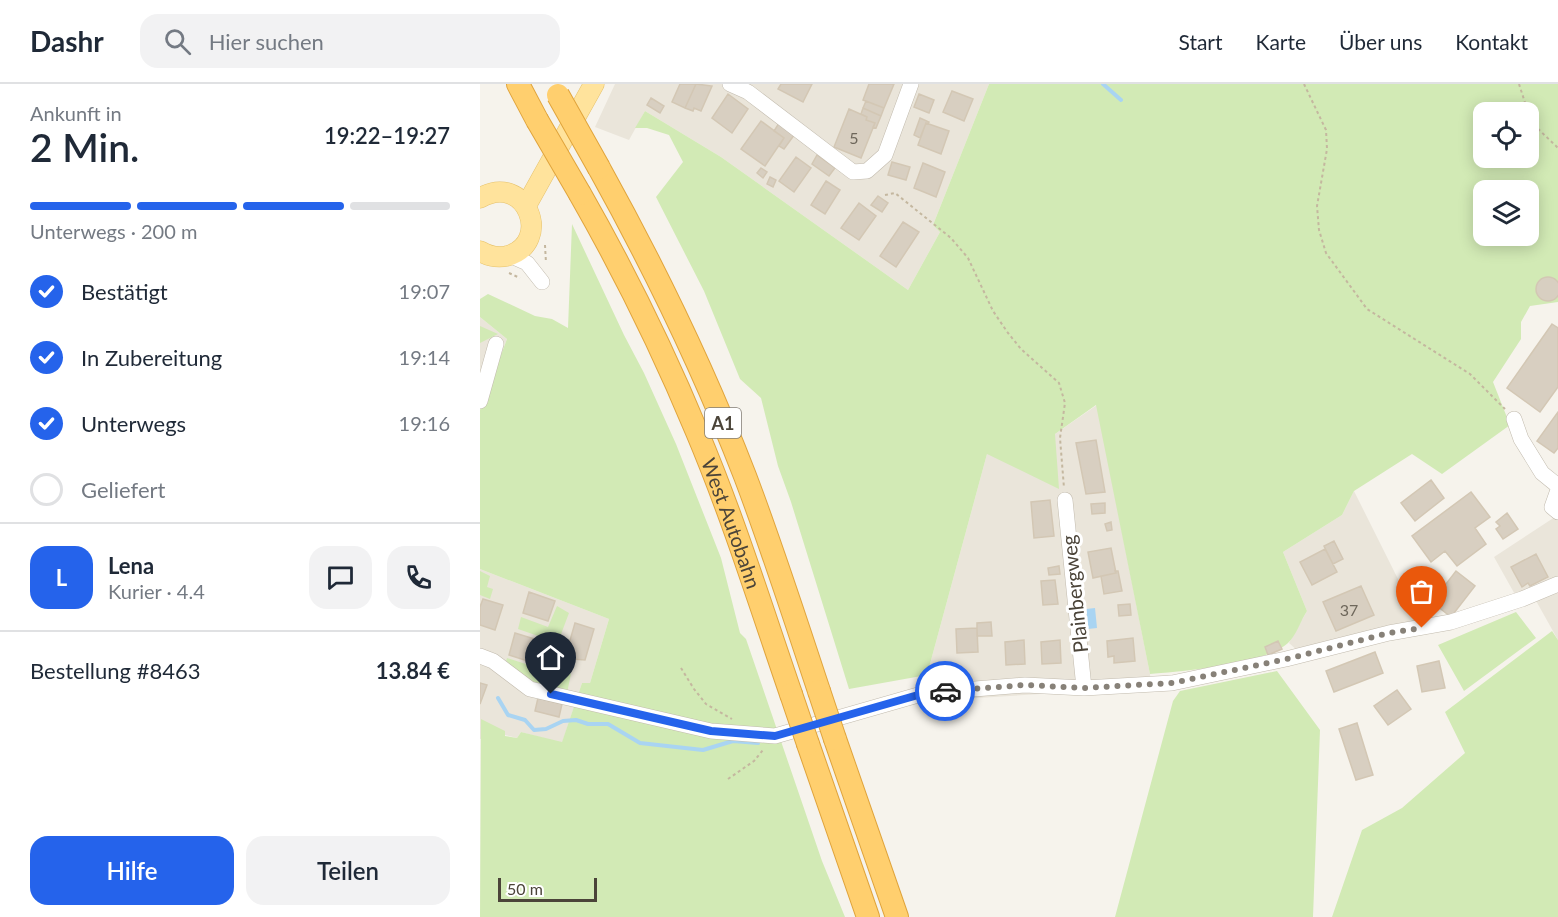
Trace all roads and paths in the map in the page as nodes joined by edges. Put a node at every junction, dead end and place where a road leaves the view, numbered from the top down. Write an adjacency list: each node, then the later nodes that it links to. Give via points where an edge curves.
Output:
1 (518, 84): 34 (highway, West Autobahn / A1, bridge, via 636,296 698,432)
2 (594, 84): 12 (main road)
3 (730, 84): 7 (street)
4 (911, 84): 7 (street, via 885,155 867,171 853,172)
5 (1304, 84): 23 (path, via 1326,130 1327,149 1317,206 1326,252 1367,309 1470,374)
6 (1519, 84): 9 (path)
7 (749, 88)
8 (554, 90): 35 (highway, West Autobahn / A1, bridge, via 659,282 716,407 748,487)
9 (1525, 102)
10 (1539, 130): 11 (path)
11 (1558, 148)
12 (544, 173): 13 (main road); 16 (main road)
13 (509, 194): 15 (main road, via 496,192); 16 (main road)
14 (885, 195): 25 (path, via 894,193 951,238 968,258 1008,333 1059,383 1065,404 1060,438)
15 (480, 198)
16 (526, 206): 19 (main road, via 530,235)
17 (545, 242): 20 (path, via 548,274)
18 (483, 255): 19 (main road, via 501,257)
19 (507, 263): 20 (path, via 537,284); 20 (street, via 527,263)
20 (542, 282)
21 (480, 352): 22 (street, via 496,344)
22 (480, 401)
23 (1514, 419): 24 (street, via 1542,473)
24 (1558, 488): 26 (street, via 1551,507)
25 (1065, 500): 30 (street, Plainbergweg)
26 (1558, 512)
27 (1558, 584): 30 (street, via 1451,622 1287,659 1172,683)
28 (480, 656): 31 (street, via 530,689 711,731)
29 (681, 668): 31 (path, via 706,704)
30 (1084, 688): 32 (street, via 1025,685 925,693)
31 (756, 736): 32 (street)
32 (775, 736): 33 (path, via 754,761)
33 (728, 779)
34 (868, 917)
35 (897, 917)

